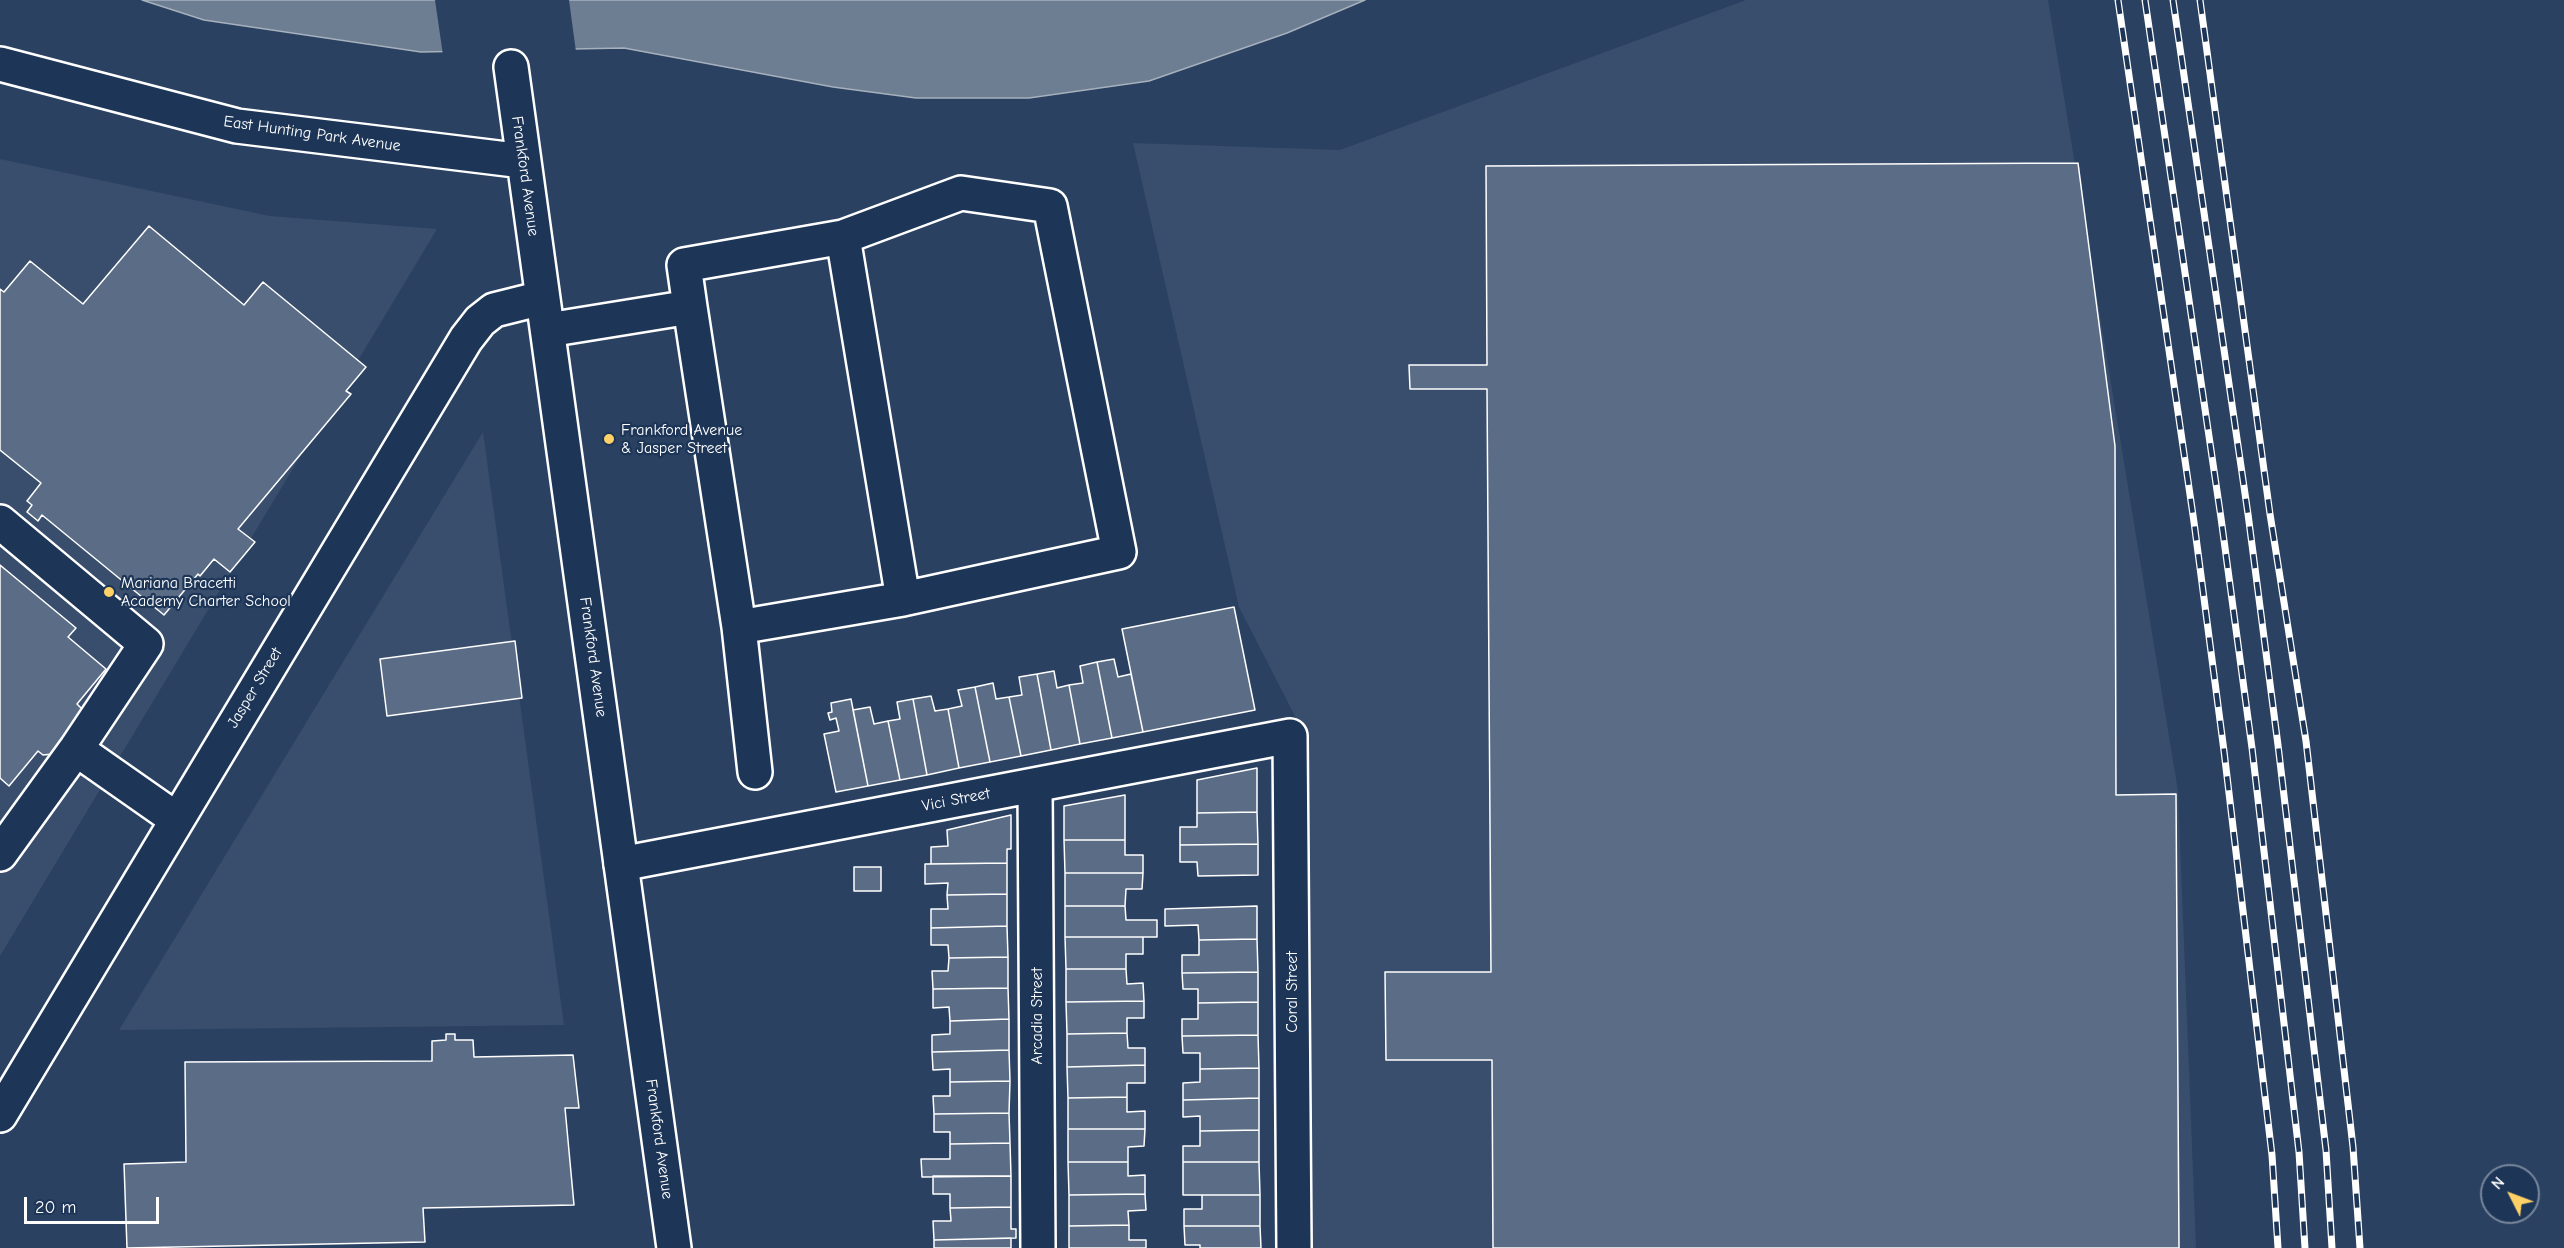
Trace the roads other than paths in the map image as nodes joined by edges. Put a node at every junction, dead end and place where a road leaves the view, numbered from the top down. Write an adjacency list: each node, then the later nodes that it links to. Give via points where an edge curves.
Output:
1 (0, 64): 3 (street, East Hunting Park Avenue, via 237,126)
2 (511, 67): 3 (street, Frankford Avenue)
3 (523, 161): 5 (street, Frankford Avenue)
4 (843, 237): 6 (street, via 684,265); 9 (street); 9 (street, via 961,193 1050,206 1119,552)
5 (542, 298): 7 (street, Frankford Avenue); 15 (street, Jasper Street, via 494,310 466,339)
6 (690, 307): 7 (street); 10 (street)
7 (548, 330): 17 (street, Frankford Avenue)
8 (0, 522): 12 (street, via 146,644)
9 (903, 599): 10 (street)
10 (739, 627): 13 (street)
11 (1290, 736): 14 (street, Vici Street); 21 (street, Coral Street)
12 (76, 749): 15 (street); 16 (street)
13 (755, 772)
14 (1035, 785): 17 (street, Vici Street); 20 (street, Arcadia Street)
15 (176, 819): 18 (street, Jasper Street)
16 (0, 854)
17 (621, 864): 19 (street, Frankford Avenue)
18 (0, 1115)
19 (674, 1248)
20 (1038, 1248)
21 (1294, 1248)

